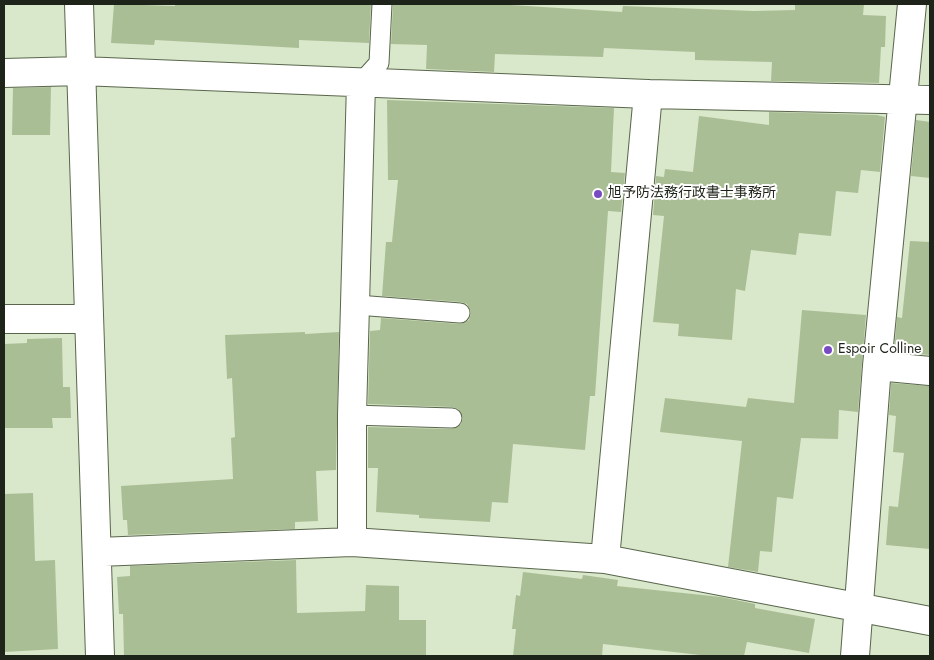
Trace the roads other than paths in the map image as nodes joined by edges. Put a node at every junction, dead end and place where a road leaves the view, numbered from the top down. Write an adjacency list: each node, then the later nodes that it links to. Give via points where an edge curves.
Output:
1 (79, 4): 4 (street)
2 (382, 4): 6 (lane, via 379,63)
3 (912, 4): 8 (street)
4 (81, 71): 5 (street); 6 (street); 13 (street)
5 (4, 73)
6 (361, 83): 7 (street); 10 (street)
7 (648, 94): 8 (street); 20 (street)
8 (903, 99): 9 (street); 14 (street)
9 (930, 100)
10 (357, 305): 11 (lane); 16 (street)
11 (460, 312)
12 (4, 319): 13 (street)
13 (87, 319): 19 (street)
14 (877, 366): 15 (street); 21 (street)
15 (930, 371)
16 (352, 415): 17 (lane); 18 (street)
17 (452, 418)
18 (352, 542): 19 (street); 20 (street)
19 (98, 552): 23 (street)
20 (605, 559): 21 (street)
21 (858, 609): 22 (street); 24 (street)
22 (930, 621)
23 (100, 656)
24 (855, 656)

